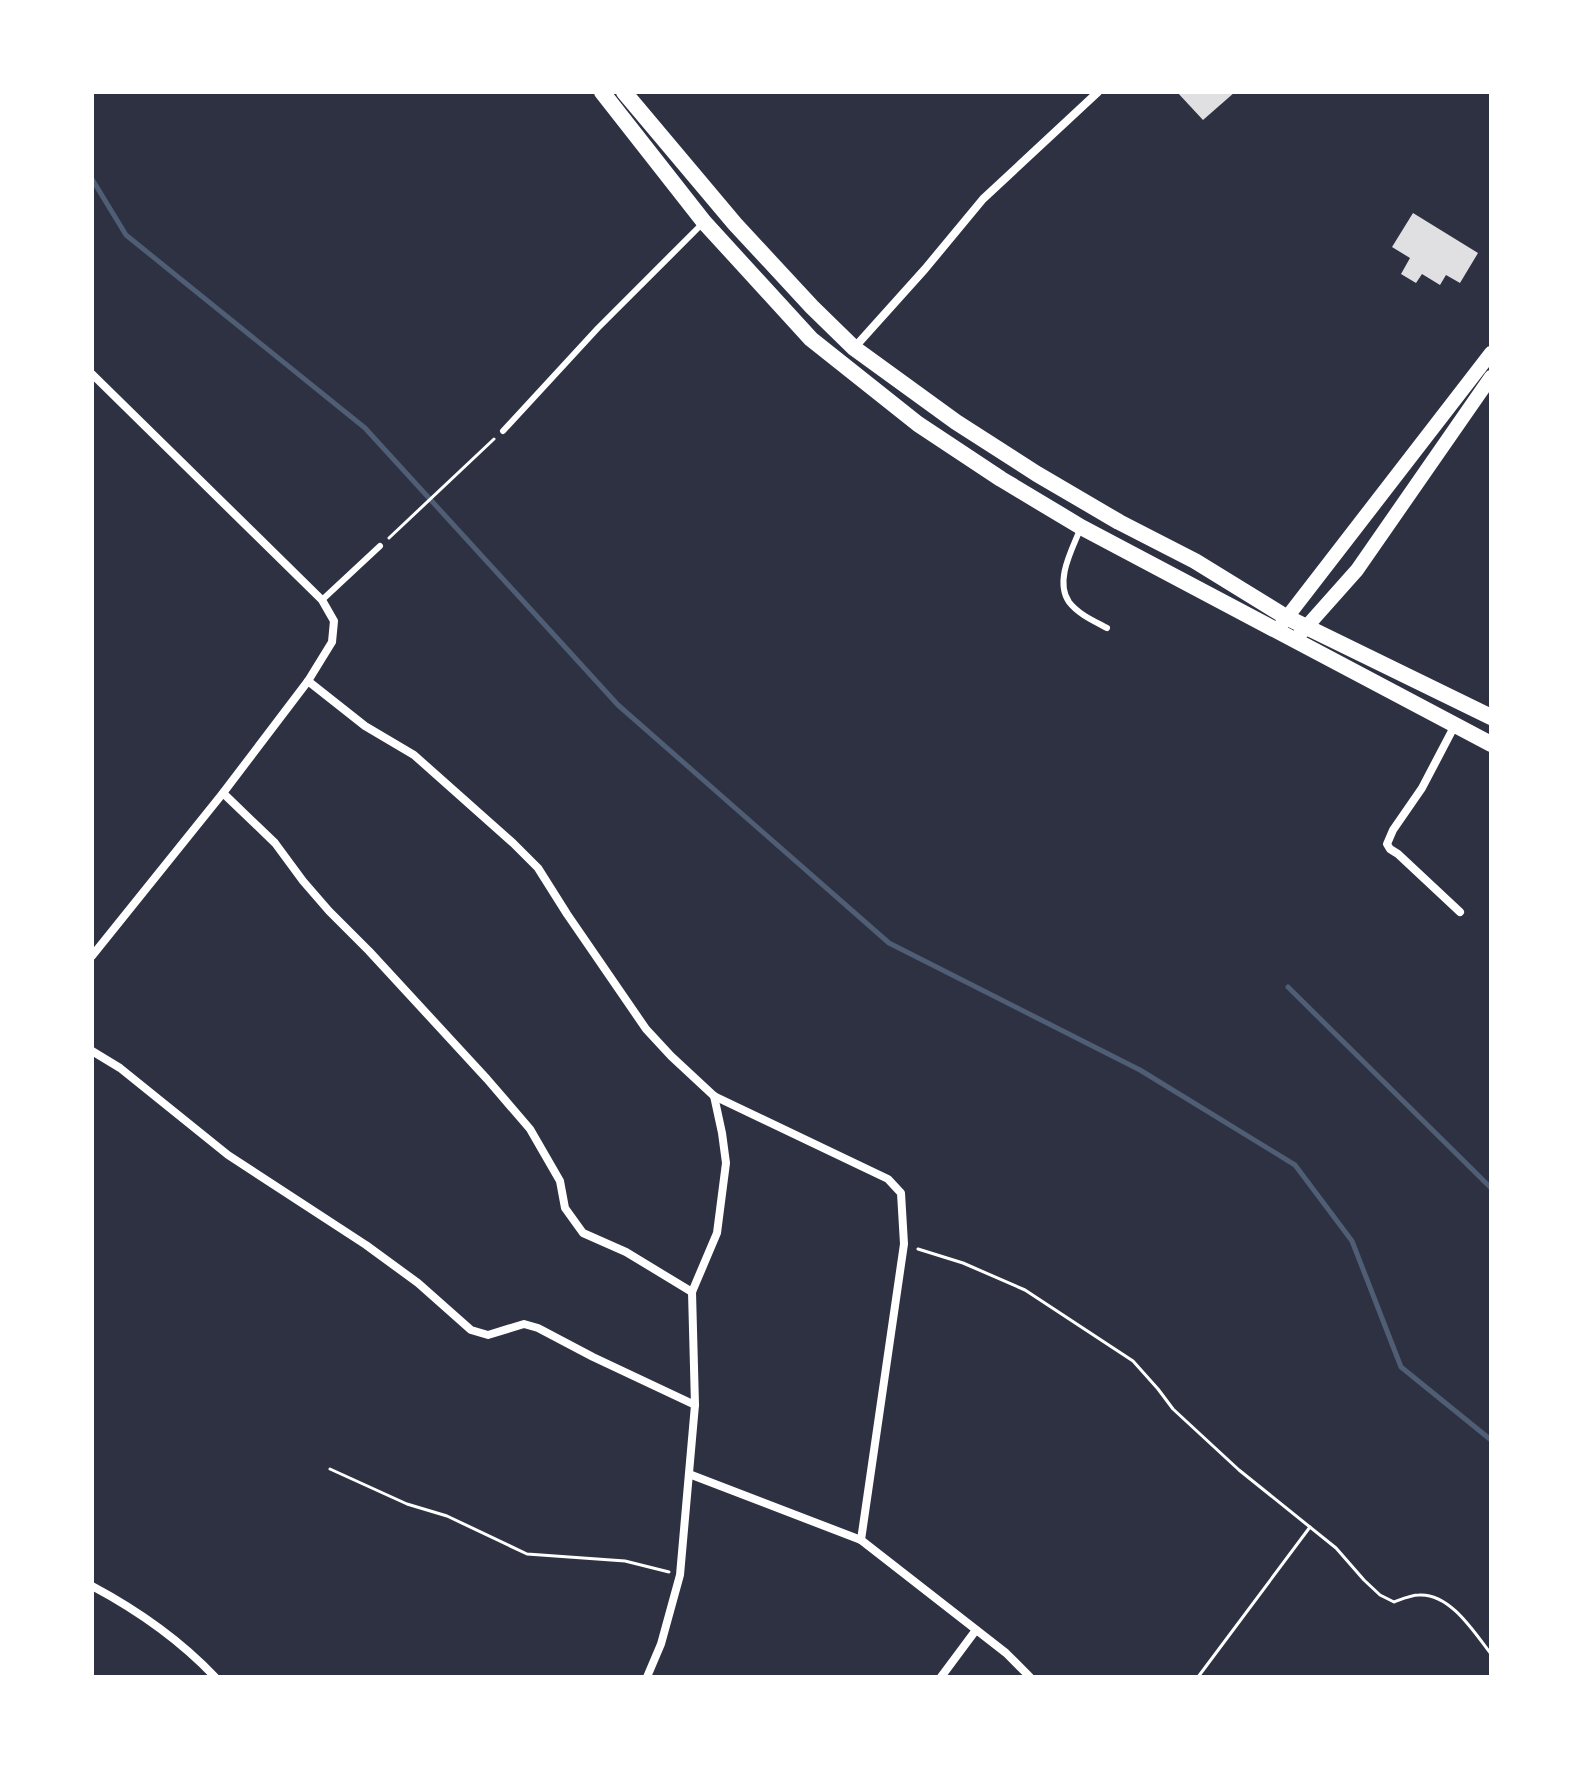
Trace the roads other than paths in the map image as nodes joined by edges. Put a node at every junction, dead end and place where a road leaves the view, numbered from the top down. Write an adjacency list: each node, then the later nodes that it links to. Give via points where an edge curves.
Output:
1 (602, 92): 4 (main road)
2 (624, 92): 5 (main road, via 735,224)
3 (1098, 92): 5 (street, via 983,199)
4 (704, 222): 9 (lane); 10 (main road, via 811,339 918,424)
5 (854, 348): 13 (main road, via 956,422 1119,522 1195,561)
6 (1491, 353): 13 (street)
7 (92, 374): 12 (street)
8 (1491, 377): 14 (street, via 1357,570)
9 (503, 431)
10 (1081, 527): 13 (main road); 15 (lane, via 1065,569 1064,592 1077,610)
11 (380, 546): 12 (lane)
12 (322, 600): 17 (street, via 334,621 332,642)
13 (1281, 624): 14 (main road); 16 (main road)
14 (1308, 627): 16 (street); 18 (main road)
15 (1107, 628)
16 (1294, 640): 19 (main road)
17 (308, 681): 21 (street); 25 (street, via 365,726 414,755 538,868 646,1029)
18 (1491, 717)
19 (1455, 725): 20 (main road); 22 (street, via 1387,844)
20 (1491, 744)
21 (223, 793): 23 (street); 26 (street, via 275,843 329,911 530,1129 560,1181 565,1208 583,1233)
22 (1460, 912)
23 (92, 956)
24 (92, 1051): 27 (street, via 228,1155 418,1283 471,1330 488,1335 524,1324 538,1328)
25 (714, 1096): 26 (street, via 726,1163 717,1233); 29 (street, via 888,1179 901,1193 904,1244)
26 (692, 1292): 27 (street)
27 (695, 1405): 28 (street)
28 (689, 1474): 29 (street); 33 (street, via 680,1575)
29 (861, 1540): 31 (street)
30 (92, 1586): 32 (street, via 127,1605)
31 (976, 1630): 34 (street); 35 (street)
32 (215, 1677)
33 (647, 1677)
34 (941, 1677)
35 (1030, 1677)

